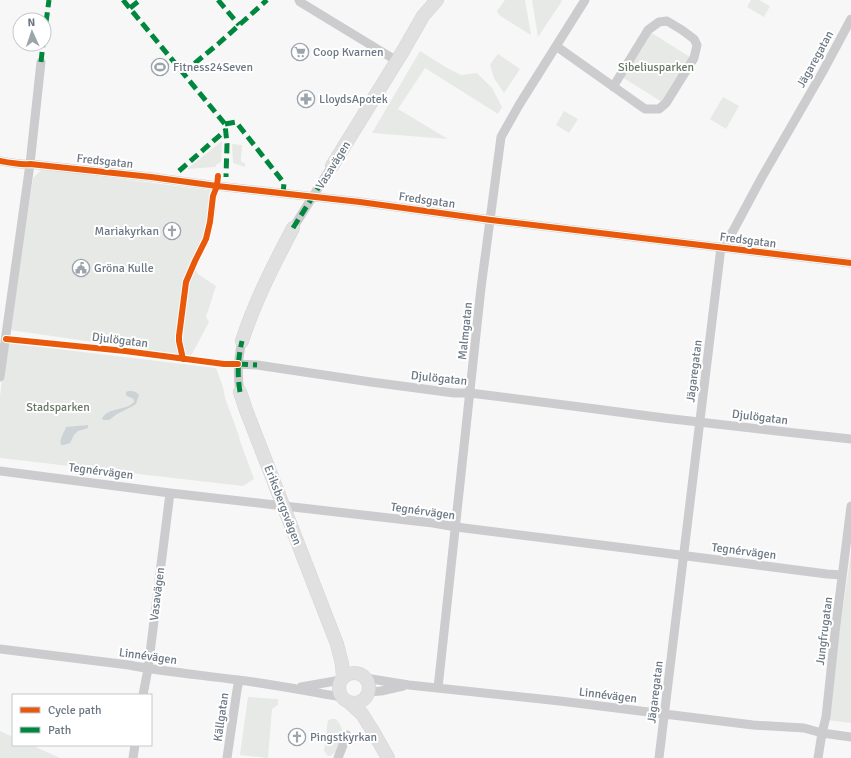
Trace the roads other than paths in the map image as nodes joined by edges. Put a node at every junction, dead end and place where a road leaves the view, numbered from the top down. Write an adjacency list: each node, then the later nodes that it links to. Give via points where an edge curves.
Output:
1 (299, 0): 8 (street)
2 (429, 0): 5 (main road, Vasavägen)
3 (437, 0): 5 (main road, Vasavägen)
4 (585, 0): 7 (street, Malmgatan)
5 (423, 16): 8 (main road, Vasavägen)
6 (851, 19): 17 (street, Jägaregatan, via 733,231)
7 (556, 46): 10 (street); 15 (street, Malmgatan, via 501,137)
8 (397, 61): 13 (main road, Vasavägen)
9 (40, 62): 12 (street)
10 (613, 87): 10 (street, via 645,109 659,109 666,103 694,58 697,45 694,39 667,21 659,22 648,30)
11 (0, 161): 12 (street, Fredsgatan)
12 (30, 164): 14 (street, Fredsgatan); 19 (street)
13 (332, 166): 14 (street, Vasavägen)
14 (312, 197): 15 (street, Fredsgatan); 16 (street, Vasavägen)
15 (491, 220): 17 (street, Fredsgatan); 24 (street, Malmgatan)
16 (293, 228): 20 (main road, Vasavägen, via 260,294)
17 (721, 247): 18 (street, Fredsgatan); 25 (street, Jägaregatan)
18 (851, 263)
19 (3, 338): 22 (street)
20 (242, 340): 21 (street, Vasavägen)
21 (238, 364): 23 (street, Eriksbergsvägen); 24 (street, Djulögatan)
22 (0, 377)
23 (240, 392): 29 (main road, Eriksbergsvägen)
24 (470, 393): 25 (street, Djulögatan); 31 (street, Malmgatan)
25 (700, 422): 26 (street, Djulögatan); 32 (street, Jägaregatan)
26 (851, 439)
27 (0, 471): 28 (street, Tegnérvägen)
28 (170, 492): 29 (street, Tegnérvägen); 36 (street, Vasavägen)
29 (283, 506): 31 (street, Tegnérvägen); 34 (main road, Eriksbergsvägen)
30 (851, 506): 33 (street, Jungfrugatan)
31 (456, 527): 32 (street, Tegnérvägen); 42 (street, Malmgatan)
32 (683, 556): 33 (street, Tegnérvägen); 46 (street, Jägaregatan)
33 (842, 575): 48 (street, Jungfrugatan)
34 (337, 644): 37 (main road, Eriksbergsvägen); 38 (main road, Eriksbergsvägen, via 342,664)
35 (0, 649): 36 (street, Linnévägen)
36 (148, 669): 39 (street, Linnévägen); 44 (street, Vasavägen)
37 (363, 676): 38 (main road, via 353,673); 40 (street, Linnévägen); 43 (main road, via 369,686)
38 (342, 679): 41 (street, Linnévägen); 45 (main road, via 339,689)
39 (239, 680): 41 (street, Linnévägen); 53 (street, Källgatan)
40 (409, 685): 42 (street, Linnévägen); 43 (street, Linnévägen)
41 (294, 688): 45 (street, Linnévägen)
42 (438, 688): 46 (street, Linnévägen)
43 (368, 693): 45 (main road, via 360,702); 47 (main road, via 368,707)
44 (143, 694)
45 (346, 700): 47 (main road, via 362,714)
46 (664, 714): 48 (street, Linnévägen, via 753,725 804,728); 56 (street, Jägaregatan)
47 (374, 733): 55 (main road)
48 (822, 733): 50 (street, Linnévägen); 57 (street, Jungfrugatan)
49 (347, 735): 54 (street)
50 (851, 737)
51 (135, 746): 52 (street)
52 (133, 758)
53 (227, 758)
54 (338, 758)
55 (388, 758)
56 (659, 758)
57 (818, 758)

